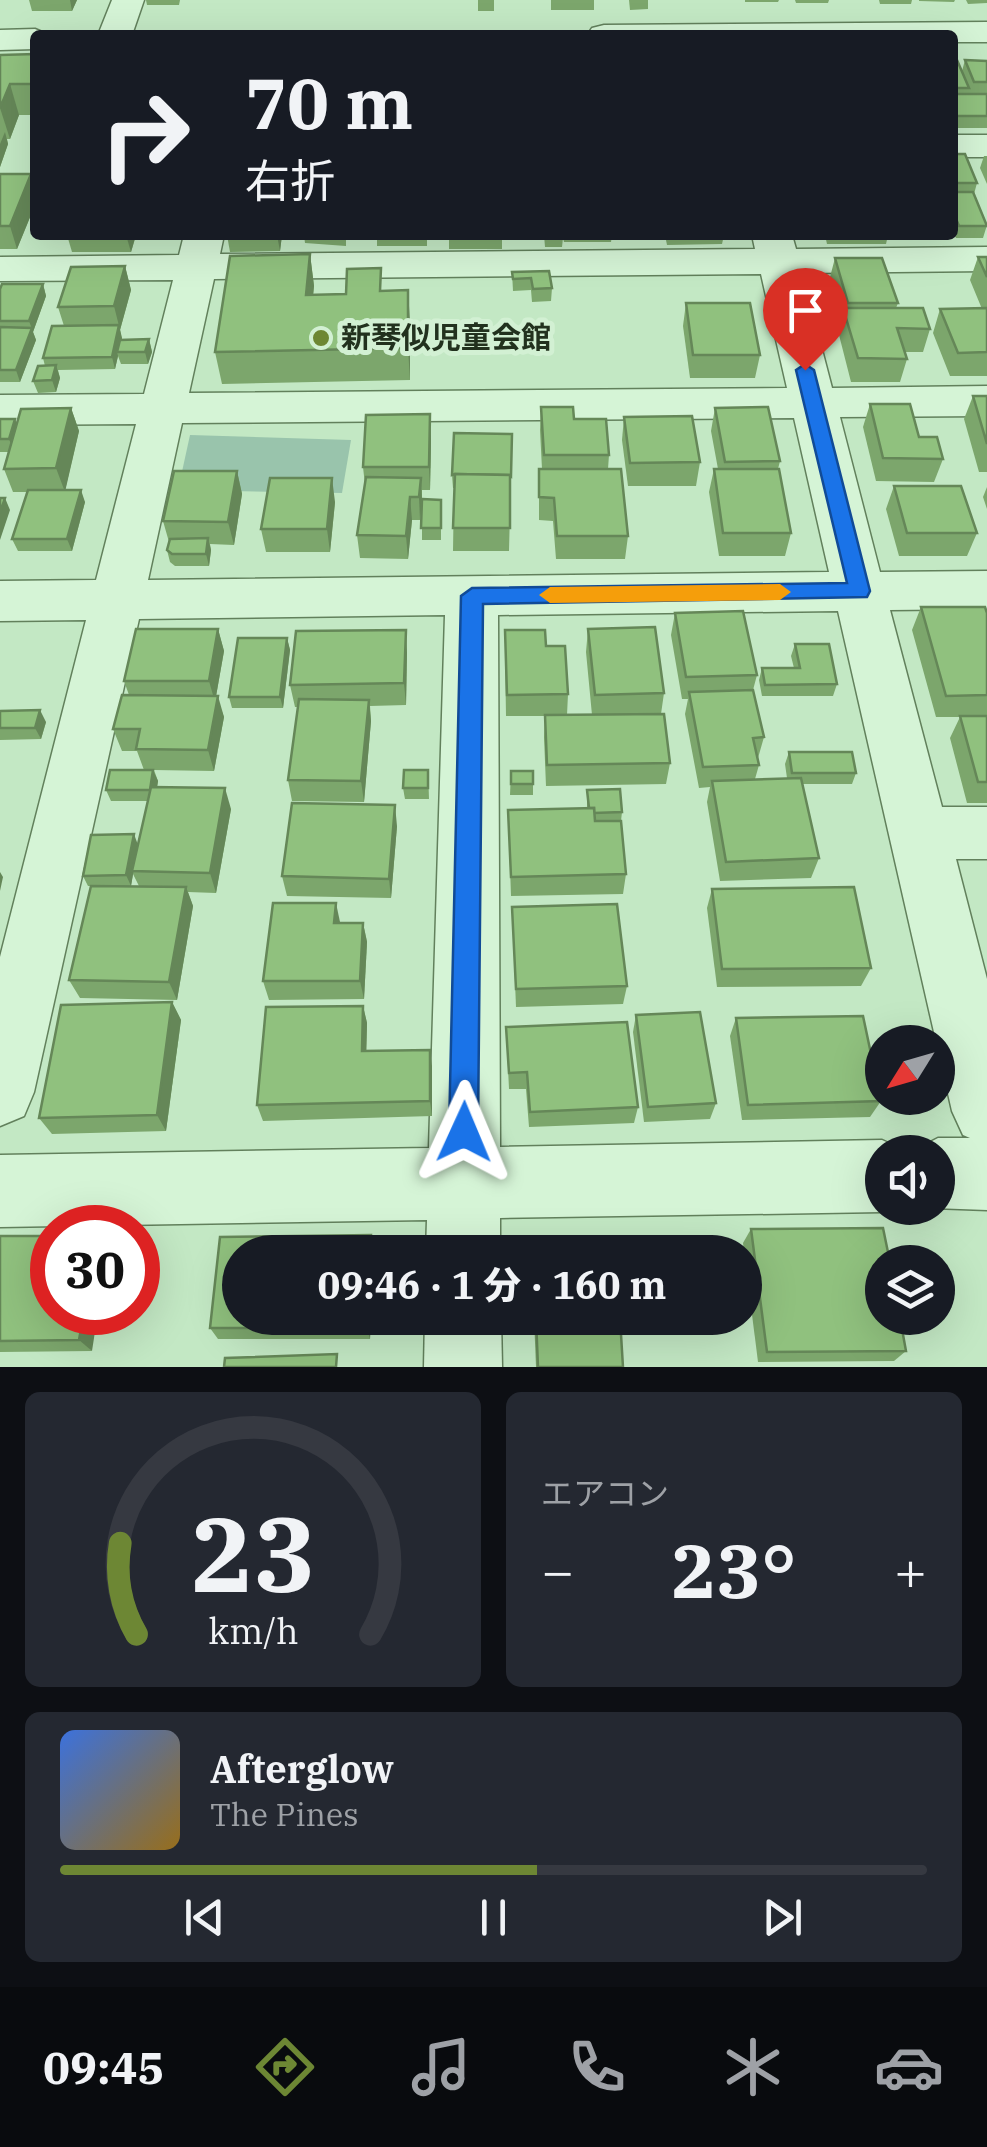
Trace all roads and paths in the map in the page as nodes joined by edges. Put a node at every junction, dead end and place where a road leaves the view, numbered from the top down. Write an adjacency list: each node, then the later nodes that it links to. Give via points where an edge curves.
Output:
1 (128, 0): 3 (street)
2 (715, 0): 4 (street)
3 (117, 30)
4 (722, 30)
5 (958, 32): 6 (street)
6 (987, 32)
7 (30, 39): 8 (street)
8 (0, 40)
9 (958, 146): 10 (street)
10 (987, 146)
11 (776, 248): 12 (street); 13 (street); 16 (street)
12 (200, 251): 14 (street); 17 (street)
13 (987, 260)
14 (0, 269)
15 (987, 401): 16 (street)
16 (813, 402): 17 (street); 20 (street)
17 (162, 408): 18 (street); 22 (street)
18 (0, 410)
19 (987, 590): 20 (street)
20 (860, 591): 21 (street); 25 (street)
21 (472, 596): 22 (street); 32 (street)
22 (118, 600): 23 (street); 26 (street)
23 (0, 601)
24 (987, 833): 25 (street)
25 (919, 834): 27 (street)
26 (0, 1092)
27 (987, 1112)
28 (955, 1174): 29 (street)
29 (987, 1174)
30 (865, 1178): 32 (street)
31 (0, 1191): 32 (street)
32 (463, 1218)
33 (463, 1335): 34 (street)
34 (463, 1367)

